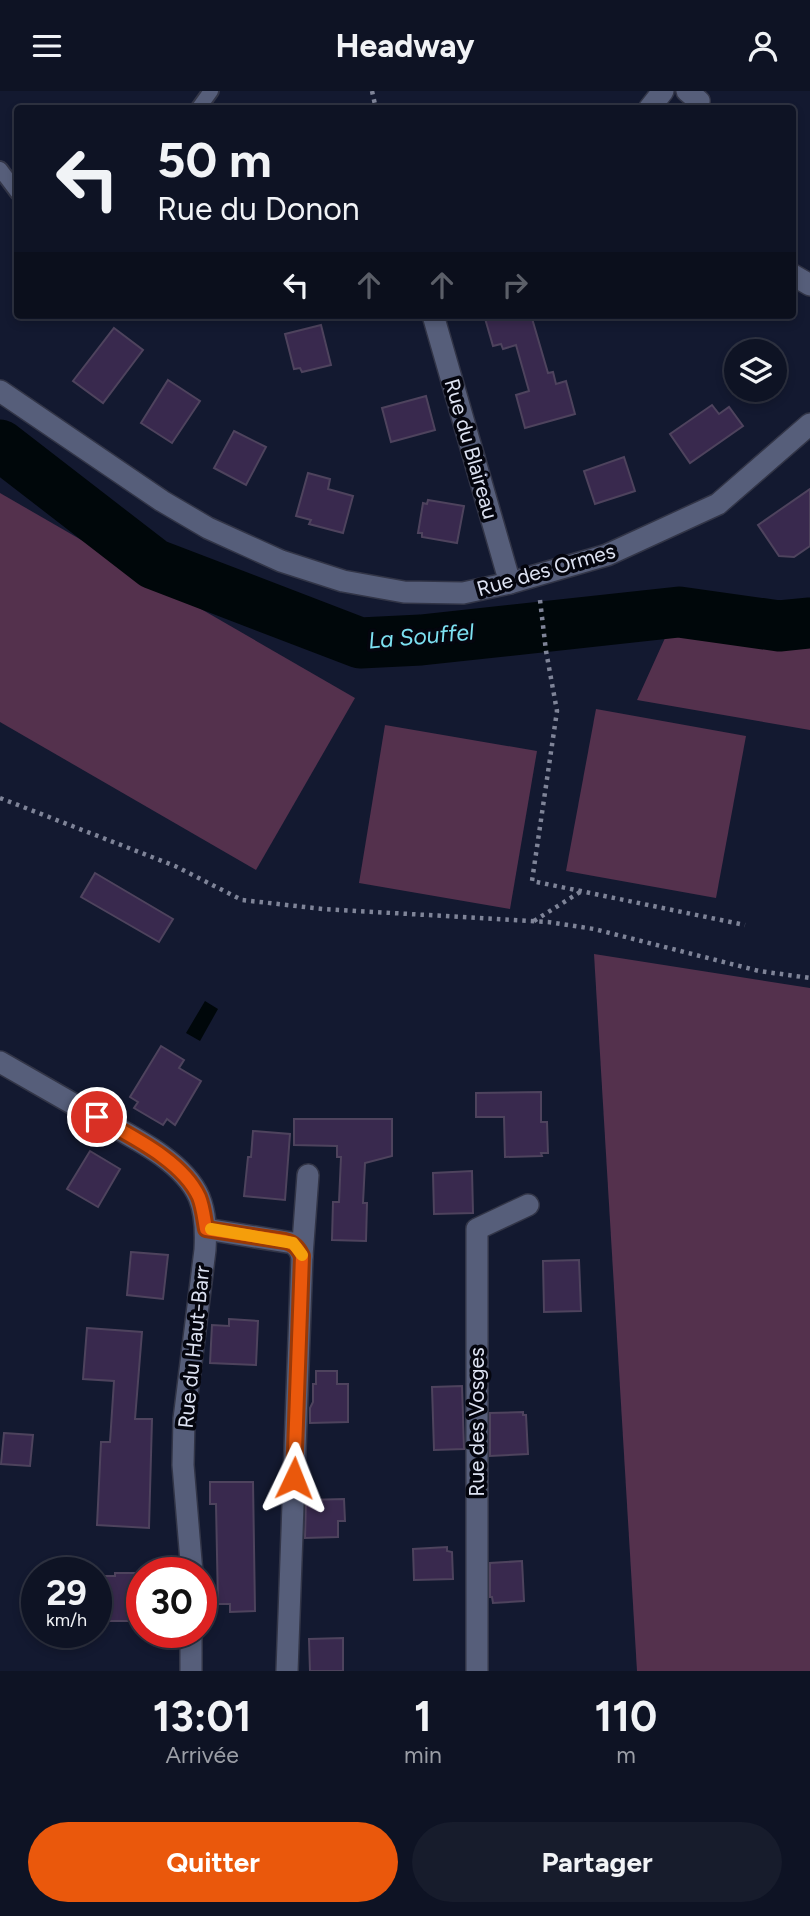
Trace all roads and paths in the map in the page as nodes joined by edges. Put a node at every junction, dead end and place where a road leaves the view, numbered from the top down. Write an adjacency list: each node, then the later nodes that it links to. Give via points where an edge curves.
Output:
1 (663, 91): 3 (street)
2 (687, 91): 4 (street, via 699,101)
3 (652, 105)
4 (698, 105)
5 (0, 169): 6 (lane)
6 (14, 188)
7 (434, 319): 10 (street, Rue du Blaireau)
8 (0, 391): 10 (street, Rue des Ormes, via 162,501 281,561 343,581 404,592 463,593)
9 (810, 423): 10 (street, Rue des Ormes, via 718,504 607,555)
10 (510, 583)
11 (541, 609): 13 (path, via 557,711 532,881)
12 (0, 798): 14 (path, via 174,866 242,900)
13 (582, 891): 14 (path); 15 (path)
14 (533, 921): 16 (path, via 594,929 759,971)
15 (745, 925)
16 (810, 978)
17 (0, 1062): 20 (street, Rue du Haut-Barr, via 163,1157 198,1196)
18 (308, 1175): 21 (street)
19 (528, 1205): 26 (street, Rue des Vosges, via 477,1229)
20 (206, 1229): 21 (street, via 293,1243); 22 (street, Rue du Haut-Barr, via 184,1419)
21 (302, 1256): 25 (street)
22 (191, 1557)
23 (191, 1648): 24 (street)
24 (191, 1671)
25 (287, 1671)
26 (477, 1671)

